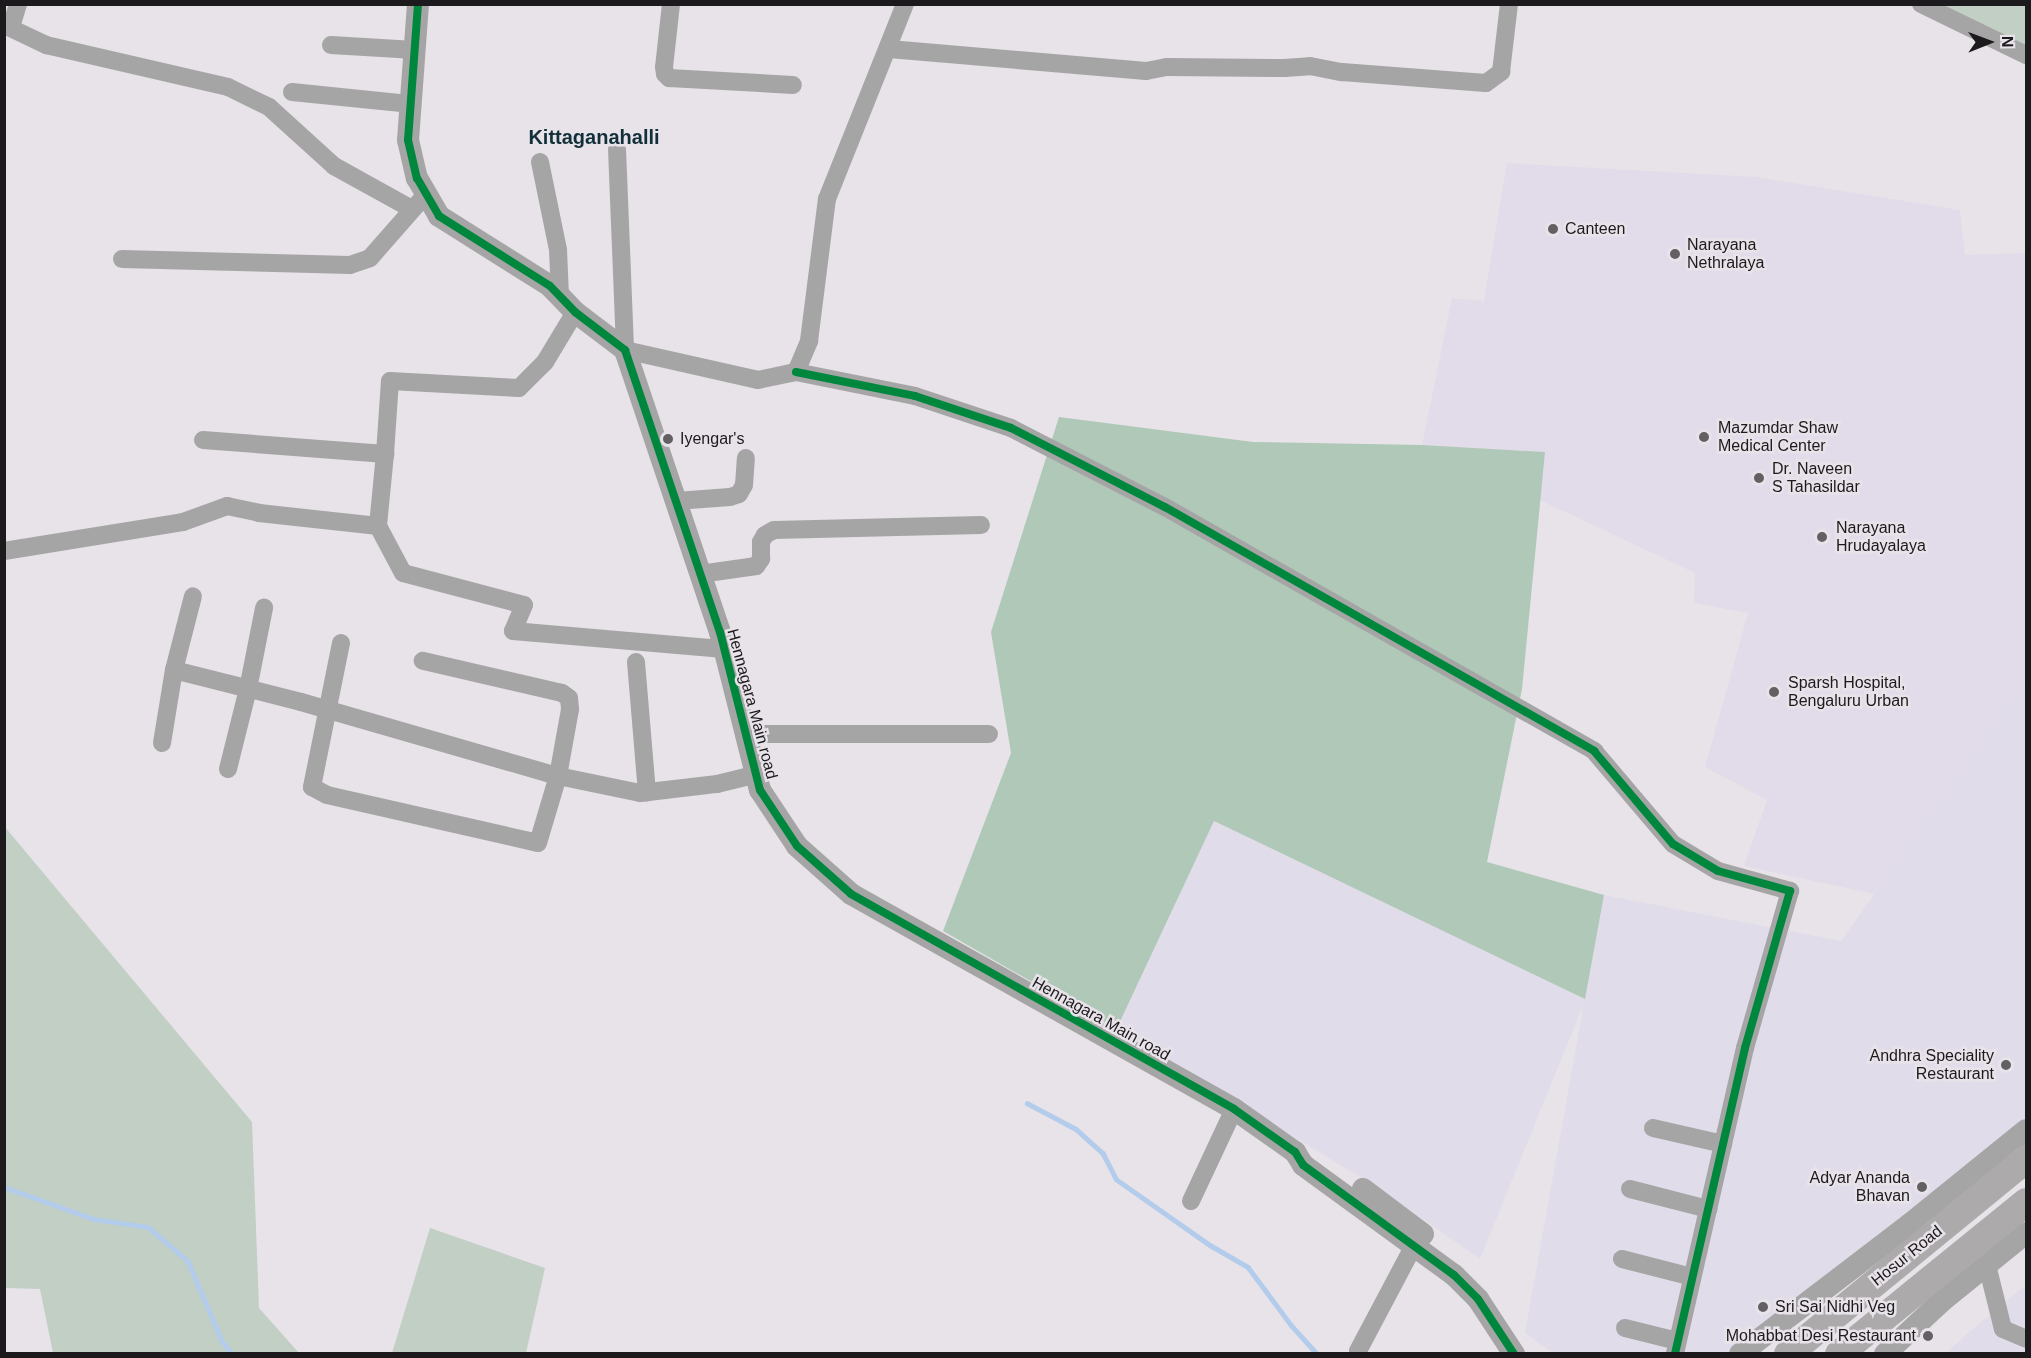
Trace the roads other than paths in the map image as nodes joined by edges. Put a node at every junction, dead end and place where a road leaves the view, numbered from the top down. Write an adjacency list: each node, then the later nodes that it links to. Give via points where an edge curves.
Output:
1 (18, 4): 7 (street)
2 (418, 4): 10 (street)
3 (671, 4): 12 (street, via 664,67 669,78)
4 (905, 4): 9 (street)
5 (1509, 4): 9 (street, via 1501,72 1486,83 1310,66 1167,67 1146,71)
6 (1921, 4): 11 (street)
7 (8, 26): 17 (street, via 46,45 228,87 268,107 334,166)
8 (331, 45): 10 (street)
9 (889, 49): 21 (street, via 827,200 809,341)
10 (415, 50): 14 (street)
11 (2026, 56)
12 (793, 85)
13 (292, 92): 14 (street)
14 (411, 104): 17 (street, via 408,140)
15 (616, 149): 20 (street)
16 (540, 162): 19 (street)
17 (419, 202): 18 (street, via 370,258 350,265); 19 (street, via 550,286)
18 (122, 259)
19 (567, 304): 20 (street); 23 (street, via 545,362 519,388 390,381)
20 (625, 350): 21 (street, via 758,380); 25 (street, Hennagara Main road)
21 (796, 372): 49 (street, via 915,396 1011,428 1165,507 1594,751 1682,850 1718,871 1790,891 1745,1048)
22 (203, 440): 23 (street)
23 (385, 454): 27 (street)
24 (746, 458): 25 (street, via 744,485 739,494)
25 (676, 501): 29 (street, Hennagara Main road)
26 (981, 525): 29 (street, via 774,530 761,542 756,566)
27 (378, 526): 28 (street, via 227,506 183,522); 33 (street, via 403,573 524,605 513,631)
28 (4, 551)
29 (700, 574): 33 (street, Hennagara Main road)
30 (193, 596): 36 (street)
31 (264, 608): 37 (street)
32 (341, 643): 38 (street)
33 (724, 649): 39 (street, Hennagara Main road)
34 (423, 661): 44 (street, via 562,693 569,698)
35 (636, 662): 45 (street)
36 (174, 670): 37 (street); 41 (street)
37 (248, 689): 38 (street); 42 (street)
38 (327, 711): 44 (street); 44 (street, via 312,788 327,795 538,843)
39 (747, 734): 40 (street); 43 (street, Hennagara Main road)
40 (989, 734)
41 (162, 742)
42 (228, 769)
43 (758, 774): 45 (street); 46 (street, Hennagara Main road, via 760,790 797,846 851,894)
44 (558, 776): 45 (street)
45 (647, 793)
46 (1234, 1109): 52 (street); 56 (street, Hennagara Main road, via 1296,1152 1304,1165)
47 (1653, 1128): 49 (street)
48 (2026, 1130): 66 (street)
49 (1723, 1144): 54 (street)
50 (2026, 1159): 67 (highway, Hosur Road)
51 (1630, 1189): 54 (street)
52 (1191, 1201)
53 (2026, 1202): 57 (highway, Hosur Road)
54 (1708, 1209): 59 (street)
55 (2026, 1233): 57 (street)
56 (1418, 1239): 63 (street); 64 (street, Hennagara Main road, via 1474,1294); 65 (street, via 1474,1276)
57 (1980, 1255): 61 (street, via 2003,1329); 68 (highway, Hosur Road); 69 (street)
58 (1622, 1259): 59 (street)
59 (1692, 1277): 62 (street)
60 (1625, 1328): 62 (street)
61 (2026, 1339)
62 (1676, 1347)
63 (1358, 1351)
64 (1514, 1353)
65 (1531, 1353)
66 (1740, 1353)
67 (1788, 1353)
68 (1839, 1353)
69 (1885, 1353)

